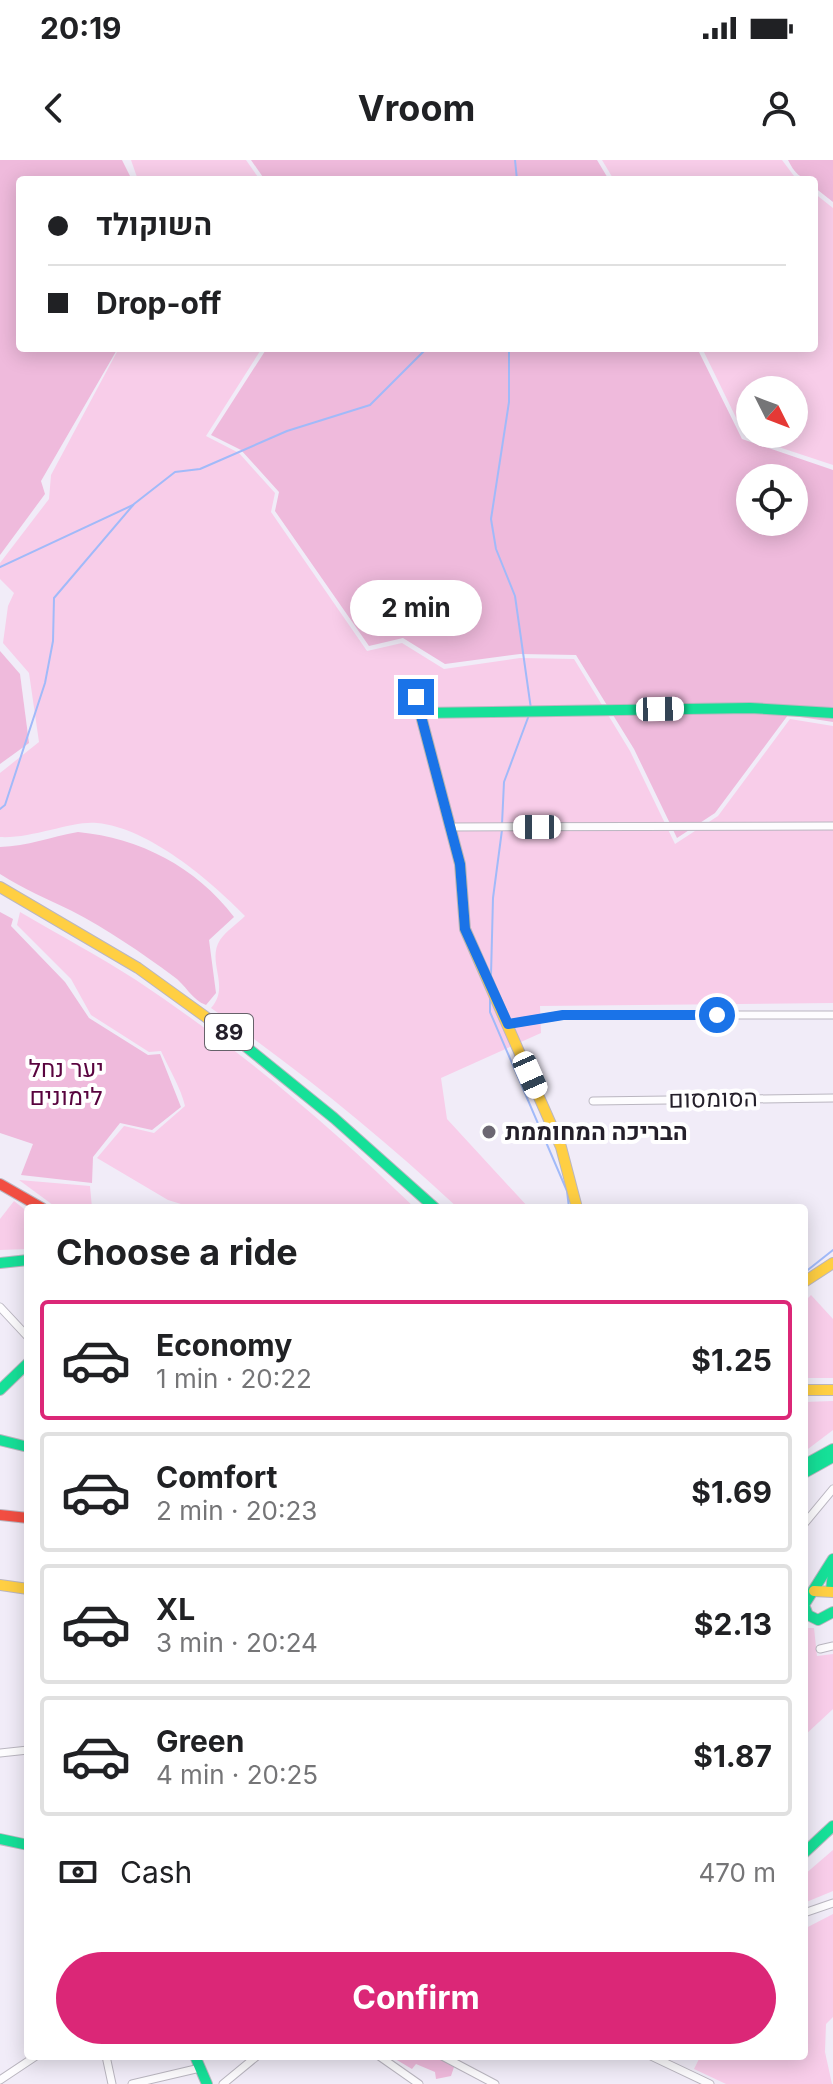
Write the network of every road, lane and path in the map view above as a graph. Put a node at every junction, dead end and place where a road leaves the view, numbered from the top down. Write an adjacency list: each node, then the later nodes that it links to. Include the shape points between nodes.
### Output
1 (416, 697): 2 (main road)
2 (420, 713): 3 (main road, via 750,708); 5 (main road)
3 (833, 713)
4 (833, 826): 5 (street)
5 (449, 827): 8 (main road, via 460,864 465,929)
6 (0, 887): 13 (main road, 89, via 156,980 236,1038)
7 (833, 1015): 8 (street, via 563,1015)
8 (508, 1024): 14 (main road, via 564,1153)
9 (833, 1098): 10 (street, הסומסום)
10 (593, 1101)
11 (0, 1184): 12 (main road)
12 (35, 1204)
13 (431, 1204)
14 (576, 1204)
15 (24, 1262): 16 (main road)
16 (3, 1263)
17 (833, 1263): 18 (main road)
18 (808, 1280)
19 (0, 1307): 20 (street)
20 (24, 1333)
21 (24, 1367): 22 (main road)
22 (0, 1390)
23 (808, 1390): 24 (main road)
24 (833, 1390)
25 (0, 1440): 26 (main road)
26 (24, 1446)
27 (833, 1449): 29 (main road)
28 (833, 1457): 30 (main road)
29 (808, 1463)
30 (808, 1471)
31 (833, 1489): 34 (street)
32 (0, 1515): 33 (main road)
33 (24, 1518)
34 (808, 1519)
35 (833, 1559): 39 (main road)
36 (833, 1573): 40 (main road)
37 (0, 1585): 38 (main road)
38 (24, 1588)
39 (814, 1591): 40 (main road); 41 (main road)
40 (832, 1591)
41 (808, 1597)
42 (833, 1612): 43 (main road, via 826,1619)
43 (808, 1617)
44 (833, 1646): 45 (street)
45 (820, 1649)
46 (24, 1750): 47 (street)
47 (0, 1753)
48 (833, 1826): 51 (main road)
49 (0, 1839): 50 (main road)
50 (24, 1844)
51 (808, 1849)
52 (833, 1903): 53 (street)
53 (808, 1912)
54 (30, 2060): 62 (street)
55 (107, 2060): 64 (street)
56 (197, 2060): 61 (main road)
57 (252, 2060): 66 (street)
58 (385, 2060): 67 (street)
59 (450, 2060): 68 (street)
60 (659, 2060): 69 (street)
61 (200, 2068): 63 (main road); 65 (street)
62 (0, 2080)
63 (207, 2083)
64 (112, 2084)
65 (132, 2084)
66 (223, 2084)
67 (419, 2084)
68 (495, 2084)
69 (710, 2084)

